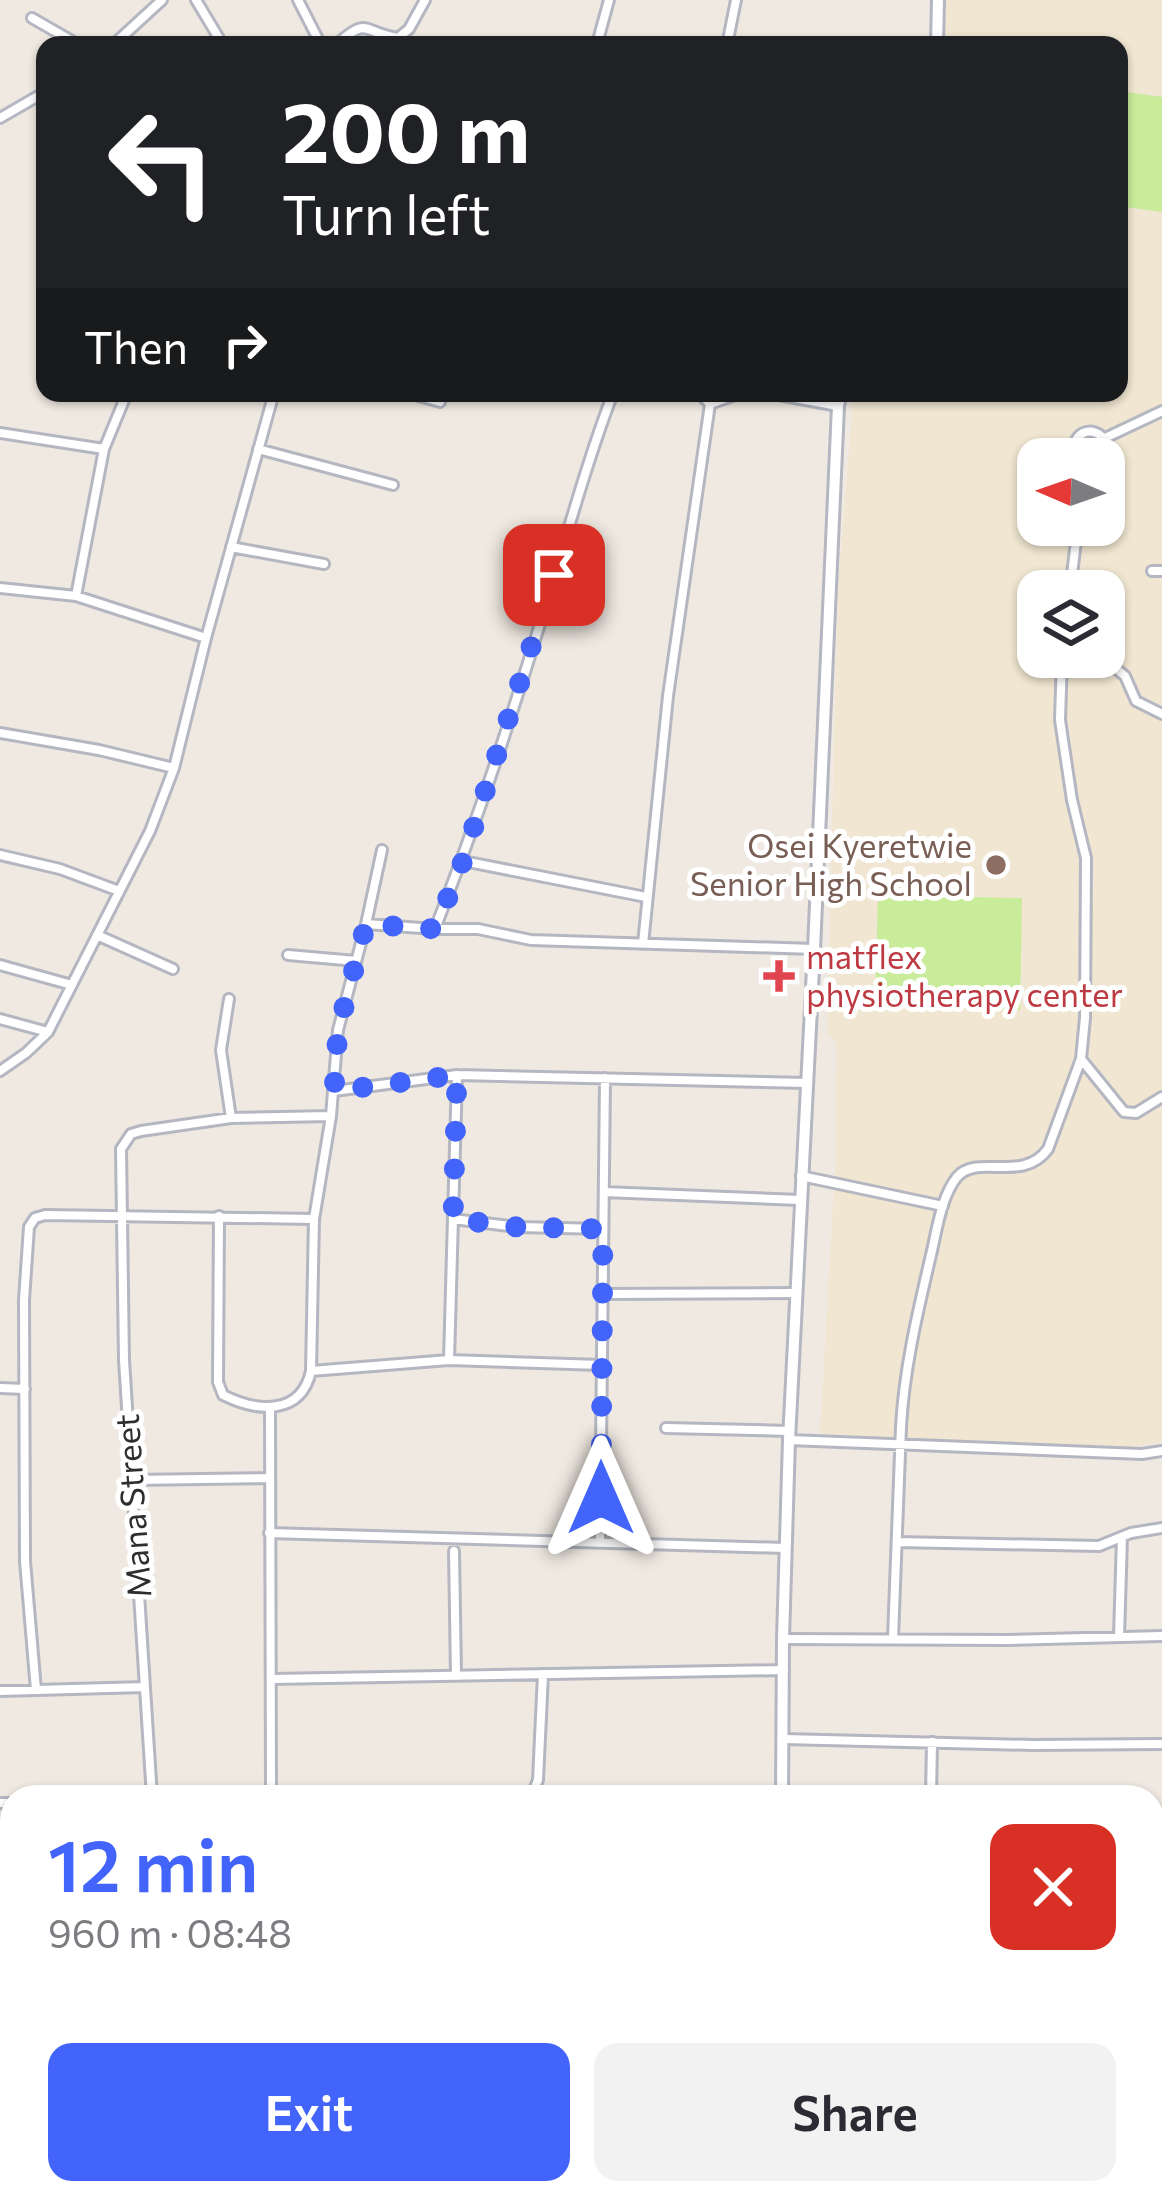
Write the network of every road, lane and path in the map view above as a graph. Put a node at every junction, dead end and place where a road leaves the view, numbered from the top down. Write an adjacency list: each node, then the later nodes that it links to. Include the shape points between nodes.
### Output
1 (162, 0): 10 (street)
2 (196, 0): 11 (street)
3 (298, 0): 12 (street)
4 (425, 0): 15 (street)
5 (609, 0): 16 (street)
6 (736, 0): 17 (street)
7 (938, 0): 18 (street)
8 (32, 18): 9 (street)
9 (63, 36)
10 (122, 36)
11 (218, 36)
12 (316, 36)
13 (346, 36): 14 (street, via 364,26)
14 (385, 36)
15 (400, 36)
16 (601, 36)
17 (729, 36)
18 (937, 36)
19 (36, 97): 20 (street)
20 (0, 118)
21 (123, 402): 31 (street)
22 (271, 402): 32 (street)
23 (610, 402): 46 (street)
24 (716, 402): 26 (street)
25 (839, 402): 53 (street)
26 (710, 404): 48 (street)
27 (1162, 410): 30 (street)
28 (0, 434): 31 (street)
29 (1077, 438): 30 (street, via 1092,430)
30 (1105, 438)
31 (104, 449): 37 (street)
32 (258, 449): 33 (street); 34 (street)
33 (393, 485)
34 (231, 547): 35 (street); 38 (street)
35 (324, 564)
36 (0, 588): 37 (street)
37 (76, 596): 38 (street)
38 (206, 638): 43 (street)
39 (1125, 676): 41 (street, via 1136,701)
40 (1061, 678): 62 (street, via 1060,720 1086,858)
41 (1162, 714)
42 (0, 734): 43 (street)
43 (174, 768): 47 (street)
44 (382, 850): 49 (street)
45 (0, 855): 47 (street)
46 (463, 861): 48 (street); 50 (street)
47 (118, 891): 51 (street)
48 (646, 897): 52 (street)
49 (366, 924): 50 (street); 55 (street)
50 (435, 929): 52 (street)
51 (98, 935): 57 (street); 58 (street)
52 (644, 944): 53 (street)
53 (814, 949): 66 (street)
54 (288, 956): 55 (street)
55 (356, 961): 67 (street, via 338,1030)
56 (0, 965): 58 (street)
57 (173, 969)
58 (72, 986): 61 (street)
59 (229, 999): 70 (street, via 221,1050)
60 (0, 1019): 61 (street)
61 (47, 1032): 63 (street)
62 (1081, 1059): 68 (street, via 1124,1112); 74 (street, via 1040,1160 965,1170)
63 (0, 1071)
64 (457, 1075): 65 (street); 67 (street); 78 (street)
65 (605, 1078): 66 (street); 72 (street)
66 (807, 1083): 71 (street)
67 (334, 1091): 69 (street)
68 (1162, 1096)
69 (331, 1116): 70 (street); 77 (street)
70 (231, 1118): 75 (street, Mana Street, via 131,1134 121,1149)
71 (801, 1176): 73 (street); 74 (street)
72 (604, 1192): 73 (street); 79 (street)
73 (800, 1200): 80 (street)
74 (943, 1205): 90 (street, via 915,1327)
75 (120, 1215): 76 (street); 86 (street, via 45,1215 29,1226); 93 (street, Mana Street)
76 (219, 1216): 77 (street); 87 (street, via 218,1382 239,1403)
77 (314, 1219): 84 (street)
78 (453, 1219): 79 (street); 82 (street)
79 (603, 1229): 81 (street)
80 (796, 1293): 81 (street); 89 (street)
81 (603, 1294): 83 (street)
82 (449, 1360): 83 (street); 84 (street)
83 (601, 1365): 98 (street)
84 (310, 1371): 87 (street, via 294,1402)
85 (0, 1388): 86 (street)
86 (26, 1388): 111 (street, via 25,1561)
87 (271, 1407): 92 (street)
88 (666, 1428): 89 (street)
89 (790, 1436): 90 (street); 99 (street)
90 (902, 1446): 91 (street); 97 (street)
91 (1162, 1451)
92 (270, 1478): 93 (street); 95 (street)
93 (131, 1480): 109 (street, Mana Street)
94 (1162, 1528): 96 (street)
95 (269, 1533): 98 (street); 108 (street)
96 (1122, 1538): 97 (street, via 1099,1546); 101 (street)
97 (897, 1542): 103 (street)
98 (600, 1543): 99 (street)
99 (787, 1548): 104 (street)
100 (454, 1550): 107 (street)
101 (1119, 1636): 102 (street); 103 (street)
102 (1162, 1636)
103 (893, 1638): 104 (street)
104 (783, 1639): 105 (street)
105 (784, 1670): 106 (street); 112 (street)
106 (543, 1674): 107 (street); 117 (street)
107 (456, 1676): 108 (street)
108 (272, 1679): 116 (street)
109 (145, 1687): 111 (street); 115 (street, Mana Street)
110 (0, 1690): 111 (street)
111 (37, 1690)
112 (783, 1739): 113 (street); 118 (street)
113 (932, 1742): 114 (street); 119 (street)
114 (1162, 1744)
115 (151, 1785)
116 (267, 1785)
117 (536, 1785)
118 (782, 1785)
119 (931, 1785)

